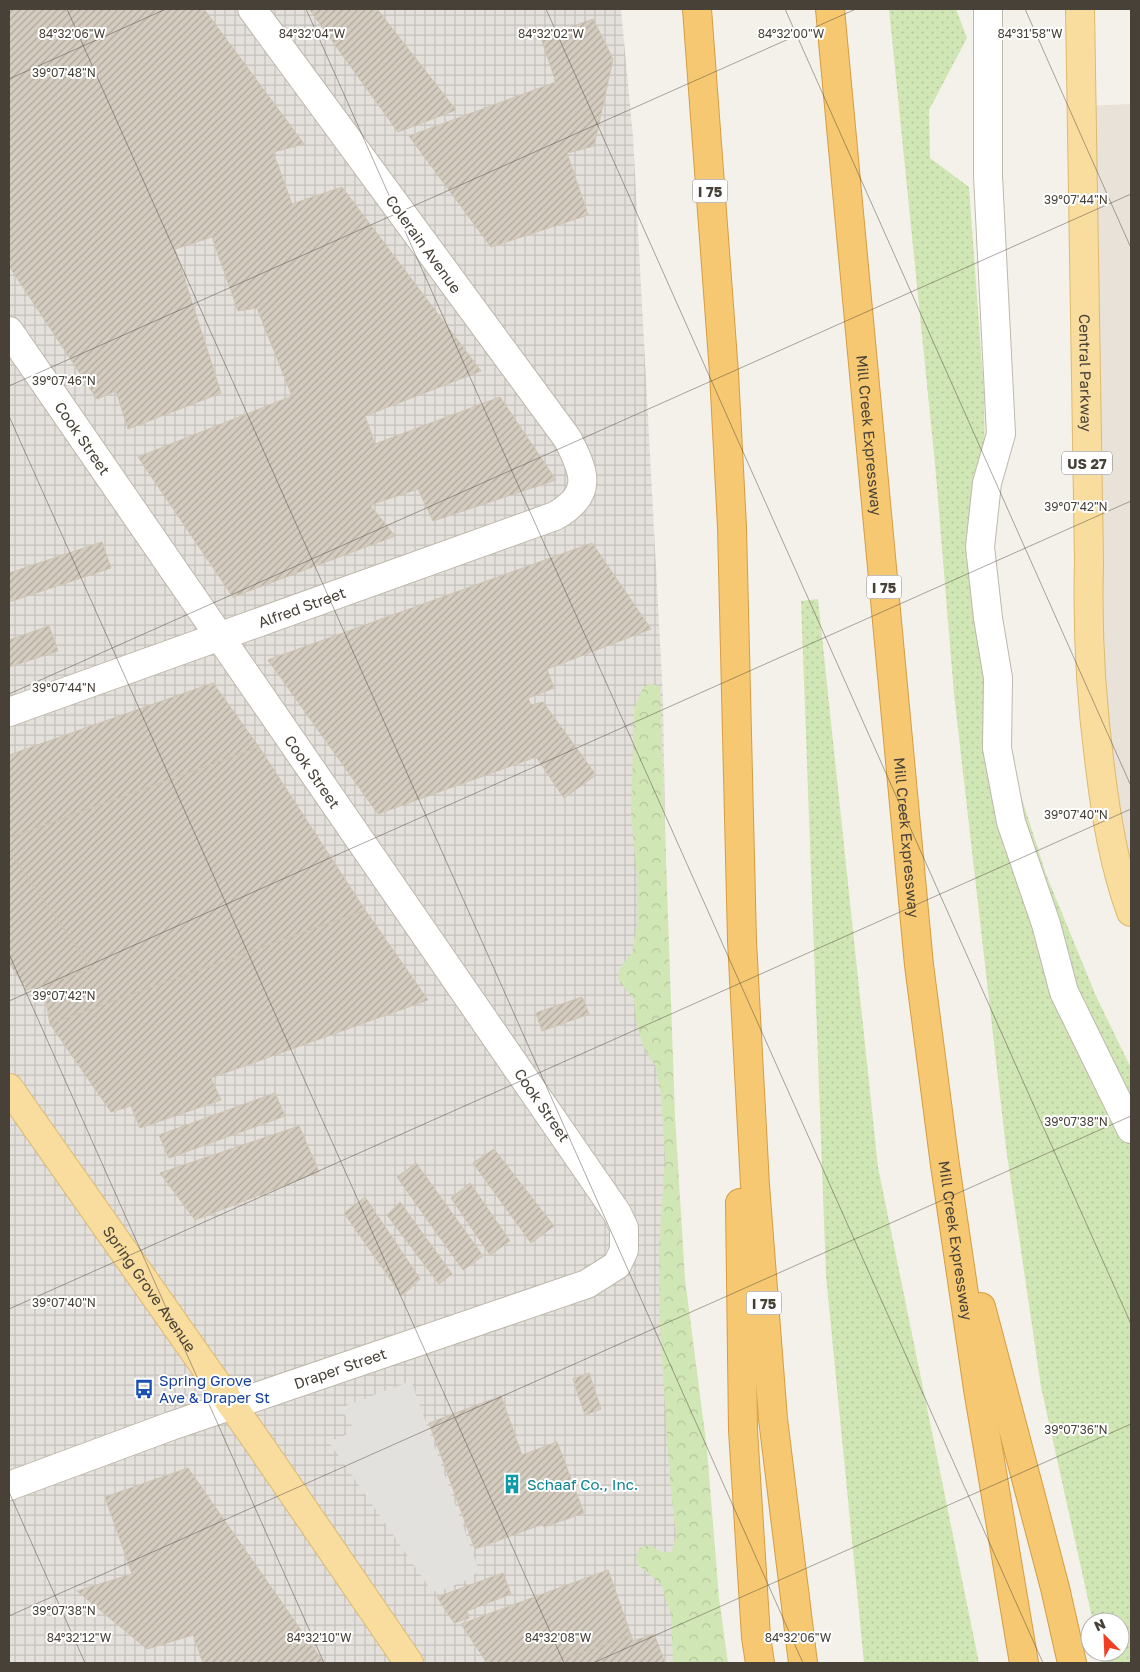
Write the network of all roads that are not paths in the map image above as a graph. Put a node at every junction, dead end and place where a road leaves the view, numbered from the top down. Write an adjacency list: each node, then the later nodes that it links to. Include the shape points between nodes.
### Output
1 (252, 9): 7 (street, Colerain Avenue, via 567,438 582,471)
2 (697, 9): 11 (highway, I 75, via 724,373 737,684)
3 (830, 9): 14 (highway, Mill Creek Expressway / I 75, via 919,965)
4 (988, 9): 13 (street, via 988,176 1001,434 987,483 980,547 998,678 998,748 1011,822 1046,924 1064,992)
5 (1080, 9): 10 (main road, Central Parkway / US 27, via 1092,705 1104,804 1122,887)
6 (9, 332): 8 (street, Cook Street)
7 (582, 485): 8 (street, Alfred Street, via 578,498 555,516)
8 (218, 636): 9 (street, Alfred Street); 15 (street, Cook Street)
9 (9, 712)
10 (1131, 912)
11 (742, 941): 19 (highway, via 739,1180 743,1421); 20 (highway, I 75, via 755,1185 773,1419)
12 (9, 1088): 16 (main road, Spring Grove Avenue)
13 (1131, 1129)
14 (945, 1165): 21 (highway, Mill Creek Expressway / I 75, via 978,1389); 22 (highway)
15 (617, 1212): 16 (street, Draper Street, via 624,1228 624,1250 617,1266 587,1284)
16 (231, 1405): 17 (street, Draper Street); 18 (main road, Spring Grove Avenue)
17 (9, 1486)
18 (409, 1663)
19 (760, 1663)
20 (804, 1663)
21 (1024, 1663)
22 (1072, 1663)

